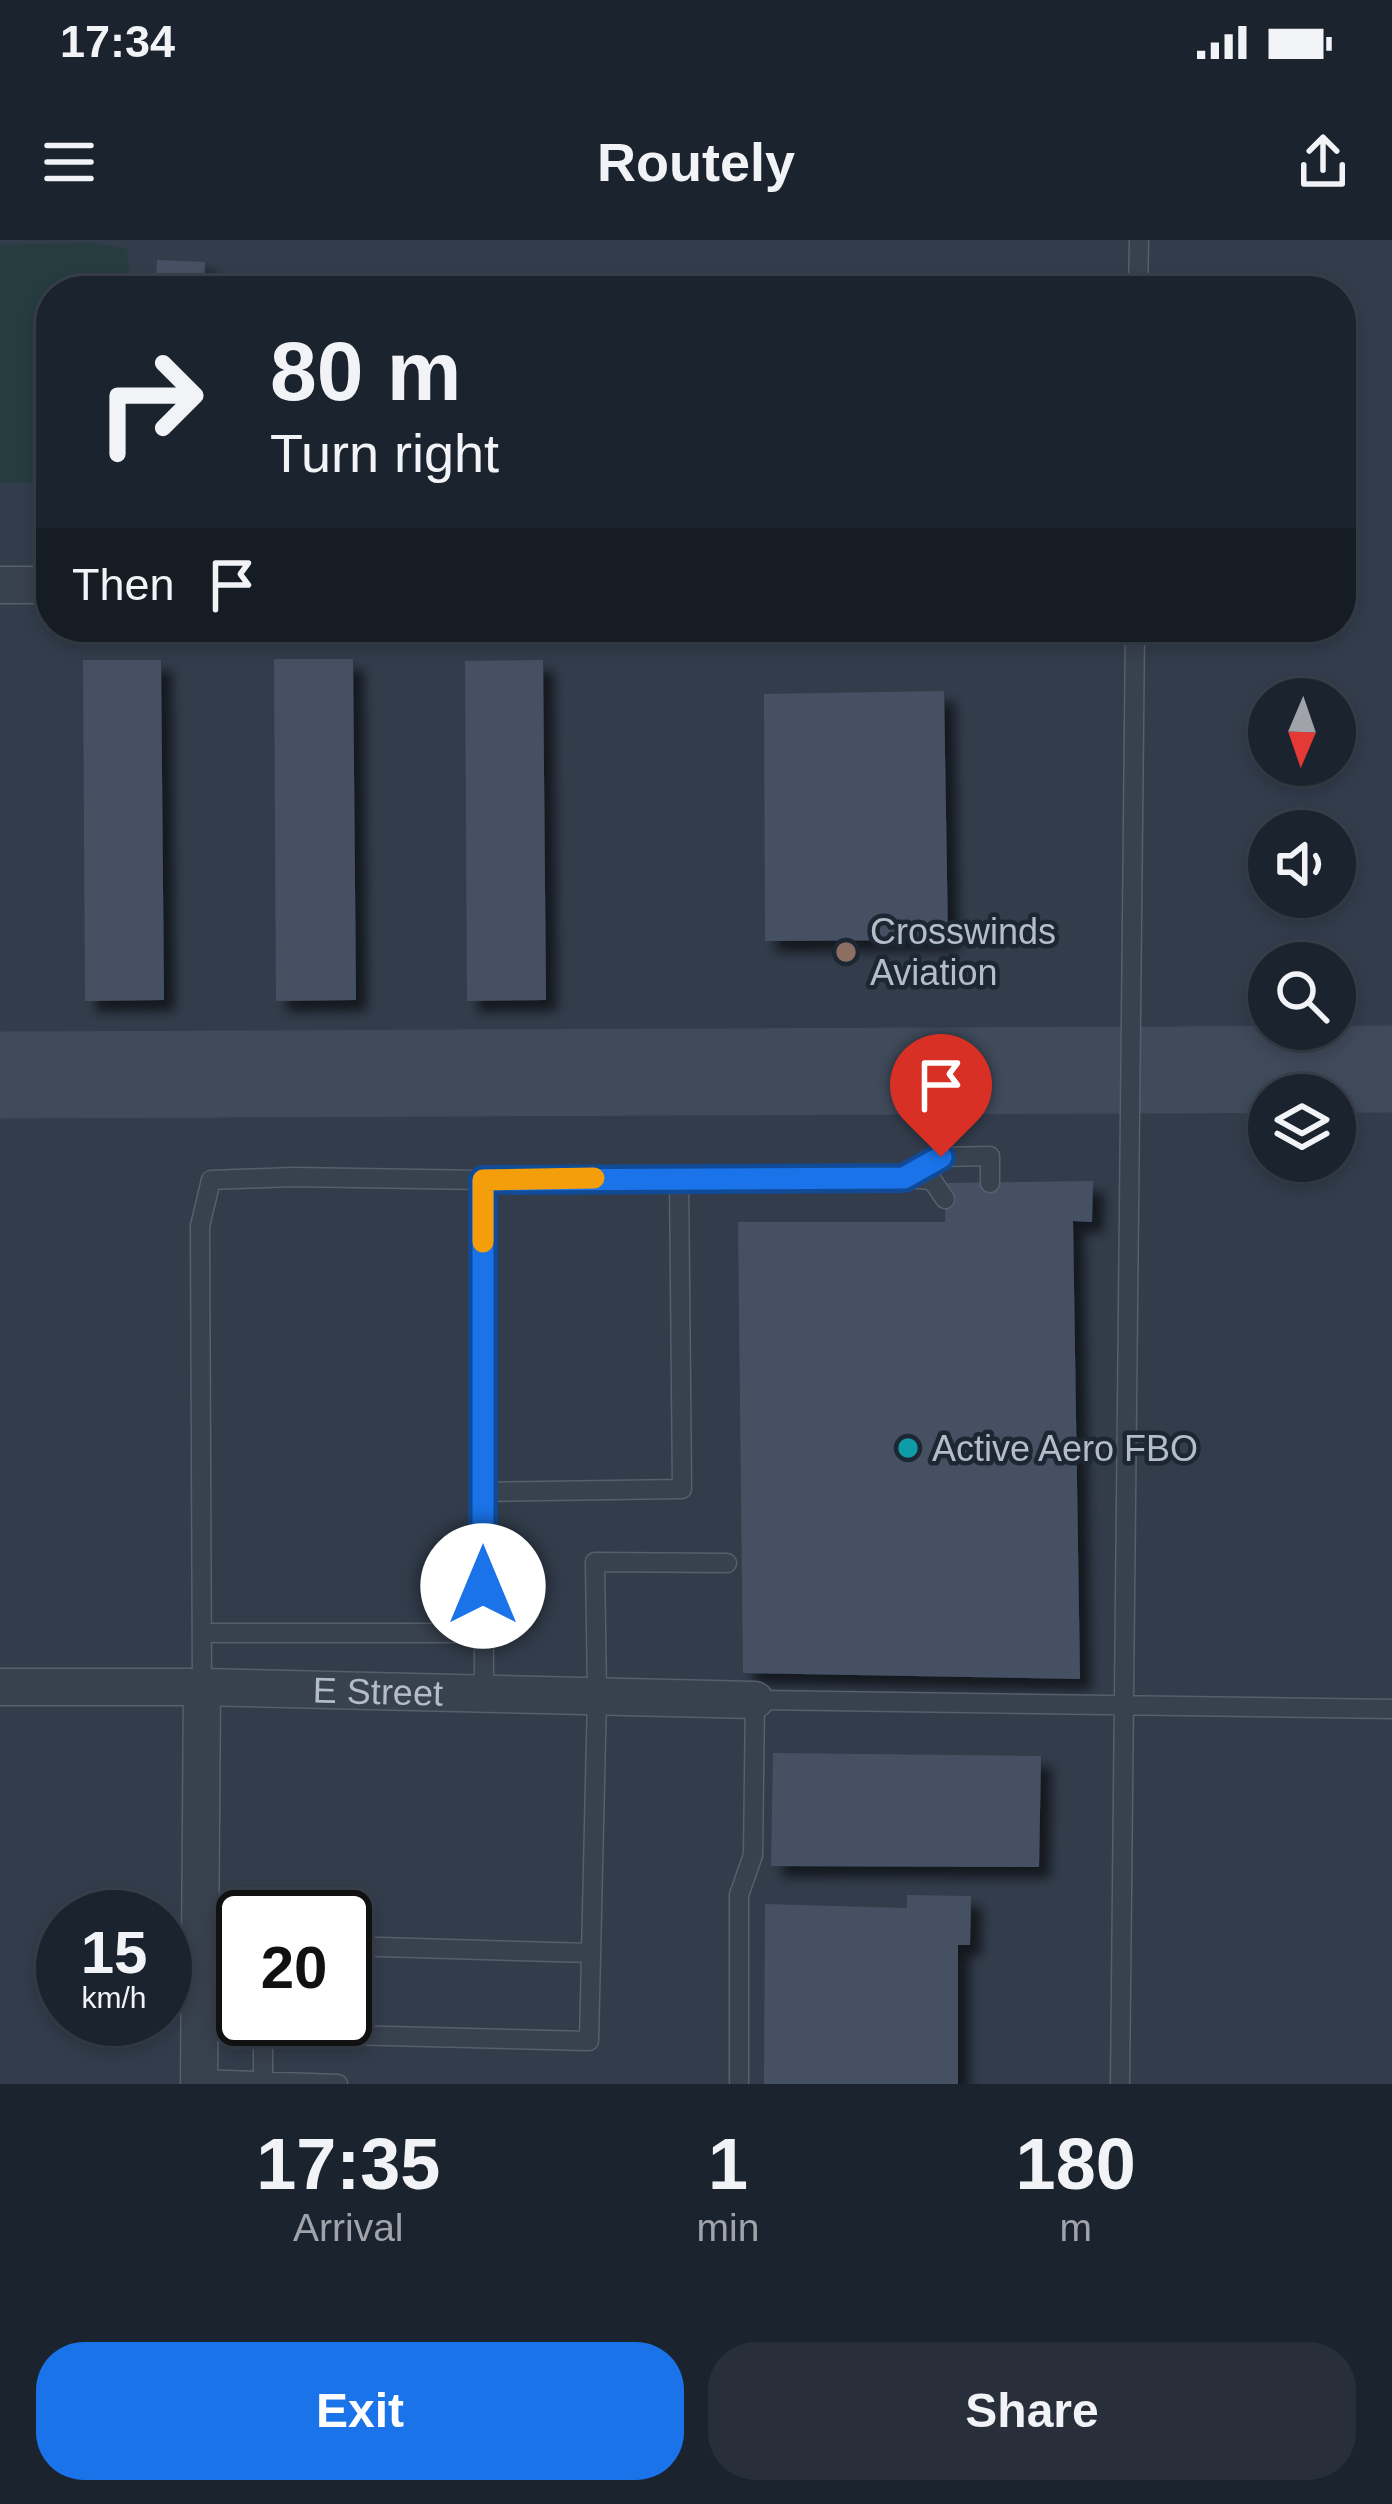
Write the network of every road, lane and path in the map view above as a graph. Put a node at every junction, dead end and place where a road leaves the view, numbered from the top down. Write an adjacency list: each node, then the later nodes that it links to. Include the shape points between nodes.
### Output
1 (1139, 240): 2 (lane)
2 (1138, 276)
3 (0, 585): 4 (street)
4 (36, 585)
5 (1135, 642): 20 (lane)
6 (679, 1178): 7 (lane); 8 (lane); 11 (lane, via 682,1490)
7 (904, 1178): 9 (lane, via 941,1157 990,1156); 10 (lane, via 932,1180)
8 (483, 1180): 11 (lane); 13 (lane, via 211,1180 200,1226)
9 (990, 1183)
10 (945, 1199)
11 (483, 1492): 14 (lane)
12 (727, 1563): 18 (lane, via 595,1562)
13 (202, 1633): 14 (lane); 16 (lane)
14 (483, 1633): 17 (lane)
15 (0, 1687): 16 (street, E Street)
16 (202, 1687): 17 (street, E Street); 26 (street)
17 (484, 1693): 18 (street, E Street)
18 (597, 1696): 19 (street, E Street); 23 (lane)
19 (755, 1700): 20 (lane); 29 (lane, via 753,1855 739,1895)
20 (1124, 1705): 21 (lane); 30 (lane)
21 (1392, 1709)
22 (372, 1947): 23 (lane)
23 (591, 1953): 24 (lane, via 589,2042)
24 (372, 2031)
25 (263, 2046): 27 (lane)
26 (199, 2081): 27 (lane)
27 (263, 2081): 28 (lane)
28 (338, 2084)
29 (739, 2084)
30 (1120, 2084)

